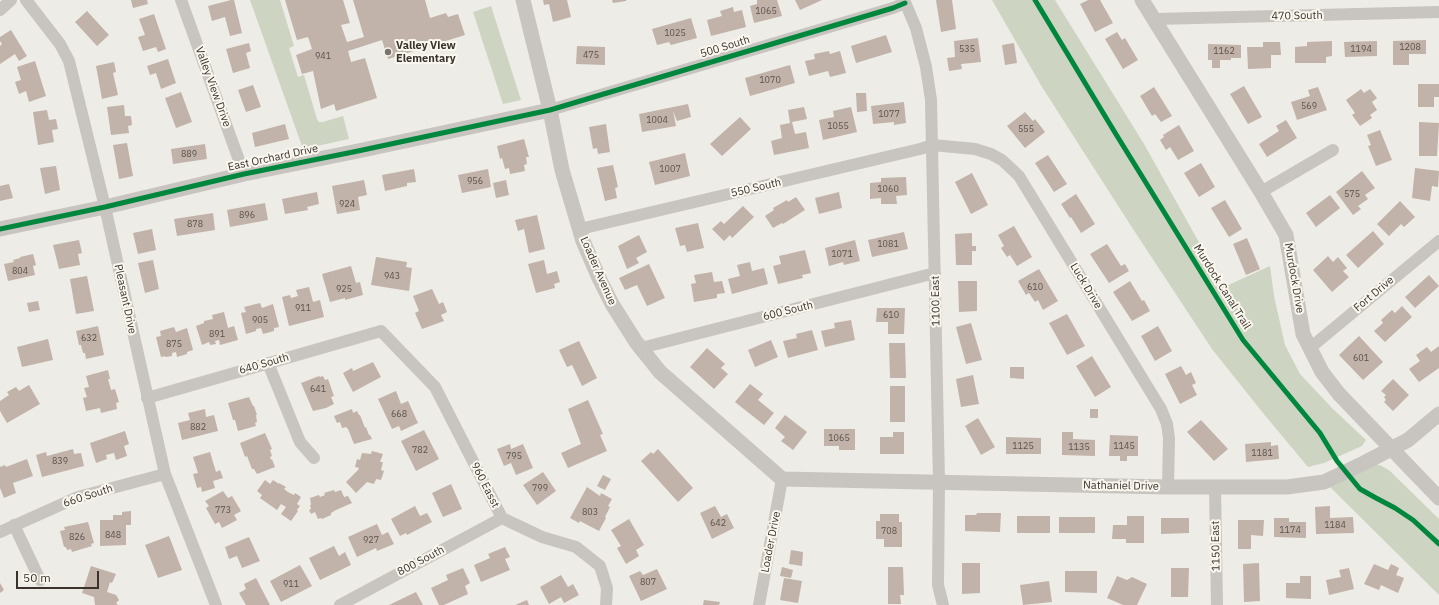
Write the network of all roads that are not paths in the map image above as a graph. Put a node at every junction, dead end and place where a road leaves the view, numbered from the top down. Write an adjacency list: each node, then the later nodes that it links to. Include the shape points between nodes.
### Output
1 (11, 0): 7 (street)
2 (26, 0): 15 (street, Pleasant Drive, via 60,44 68,61)
3 (181, 0): 13 (street, Valley View Drive)
4 (523, 0): 10 (street, Loader Avenue)
5 (1142, 0): 9 (street, Murdock Drive)
6 (904, 1): 10 (street, 500 South, via 893,8); 11 (street, 1100 East, via 916,28 926,67 931,100)
7 (0, 10)
8 (1439, 12): 9 (street, 470 South)
9 (1155, 19): 14 (street, Murdock Drive)
10 (550, 110): 13 (street, East Orchard Drive); 17 (street, Loader Avenue, via 562,170)
11 (933, 145): 17 (street, 550 South); 19 (street, 1100 East); 31 (street, Luck Drive, via 975,149 991,154 1002,160 1019,176 1161,409 1170,438)
12 (1333, 150): 14 (street)
13 (244, 174): 15 (street, East Orchard Drive)
14 (1261, 192): 22 (street, Murdock Drive, via 1286,235 1303,334)
15 (105, 207): 16 (street, East Orchard Drive); 24 (street, Pleasant Drive)
16 (0, 229)
17 (580, 229): 21 (street, Loader Avenue, via 605,291)
18 (1439, 241): 22 (street, Fort Drive)
19 (935, 273): 21 (street, 600 South); 30 (street, 1100 East)
20 (381, 331): 23 (street, 640 South); 34 (street, 960 Easst, via 435,387)
21 (641, 348): 29 (street, Loader Avenue, via 660,372)
22 (1310, 348): 26 (street, Murdock Drive, via 1322,372 1339,394)
23 (268, 363): 24 (street, 640 South); 27 (street, via 300,442)
24 (147, 398): 28 (street, Pleasant Drive)
25 (1439, 414): 26 (street, Nathaniel Drive, via 1408,440)
26 (1391, 449): 32 (street, Nathaniel Drive, via 1324,482 1287,488); 33 (street, Murdock Drive)
27 (314, 458)
28 (165, 474): 35 (street, 660 South, via 78,497); 38 (street, Pleasant Drive)
29 (782, 479): 30 (street, Nathaniel Drive); 41 (street, Loader Drive)
30 (939, 482): 31 (street, Nathaniel Drive); 42 (street, 1100 East, via 938,586)
31 (1168, 487): 32 (street, Nathaniel Drive)
32 (1215, 487): 43 (street, 1150 East)
33 (1439, 498)
34 (502, 518): 39 (street, 800 South); 40 (street, 960 Easst, via 542,537 576,547 600,566 608,588)
35 (14, 526): 36 (street, 660 South); 37 (street)
36 (0, 532)
37 (40, 580)
38 (216, 605)
39 (340, 605)
40 (606, 605)
41 (759, 605)
42 (943, 605)
43 (1217, 605)

